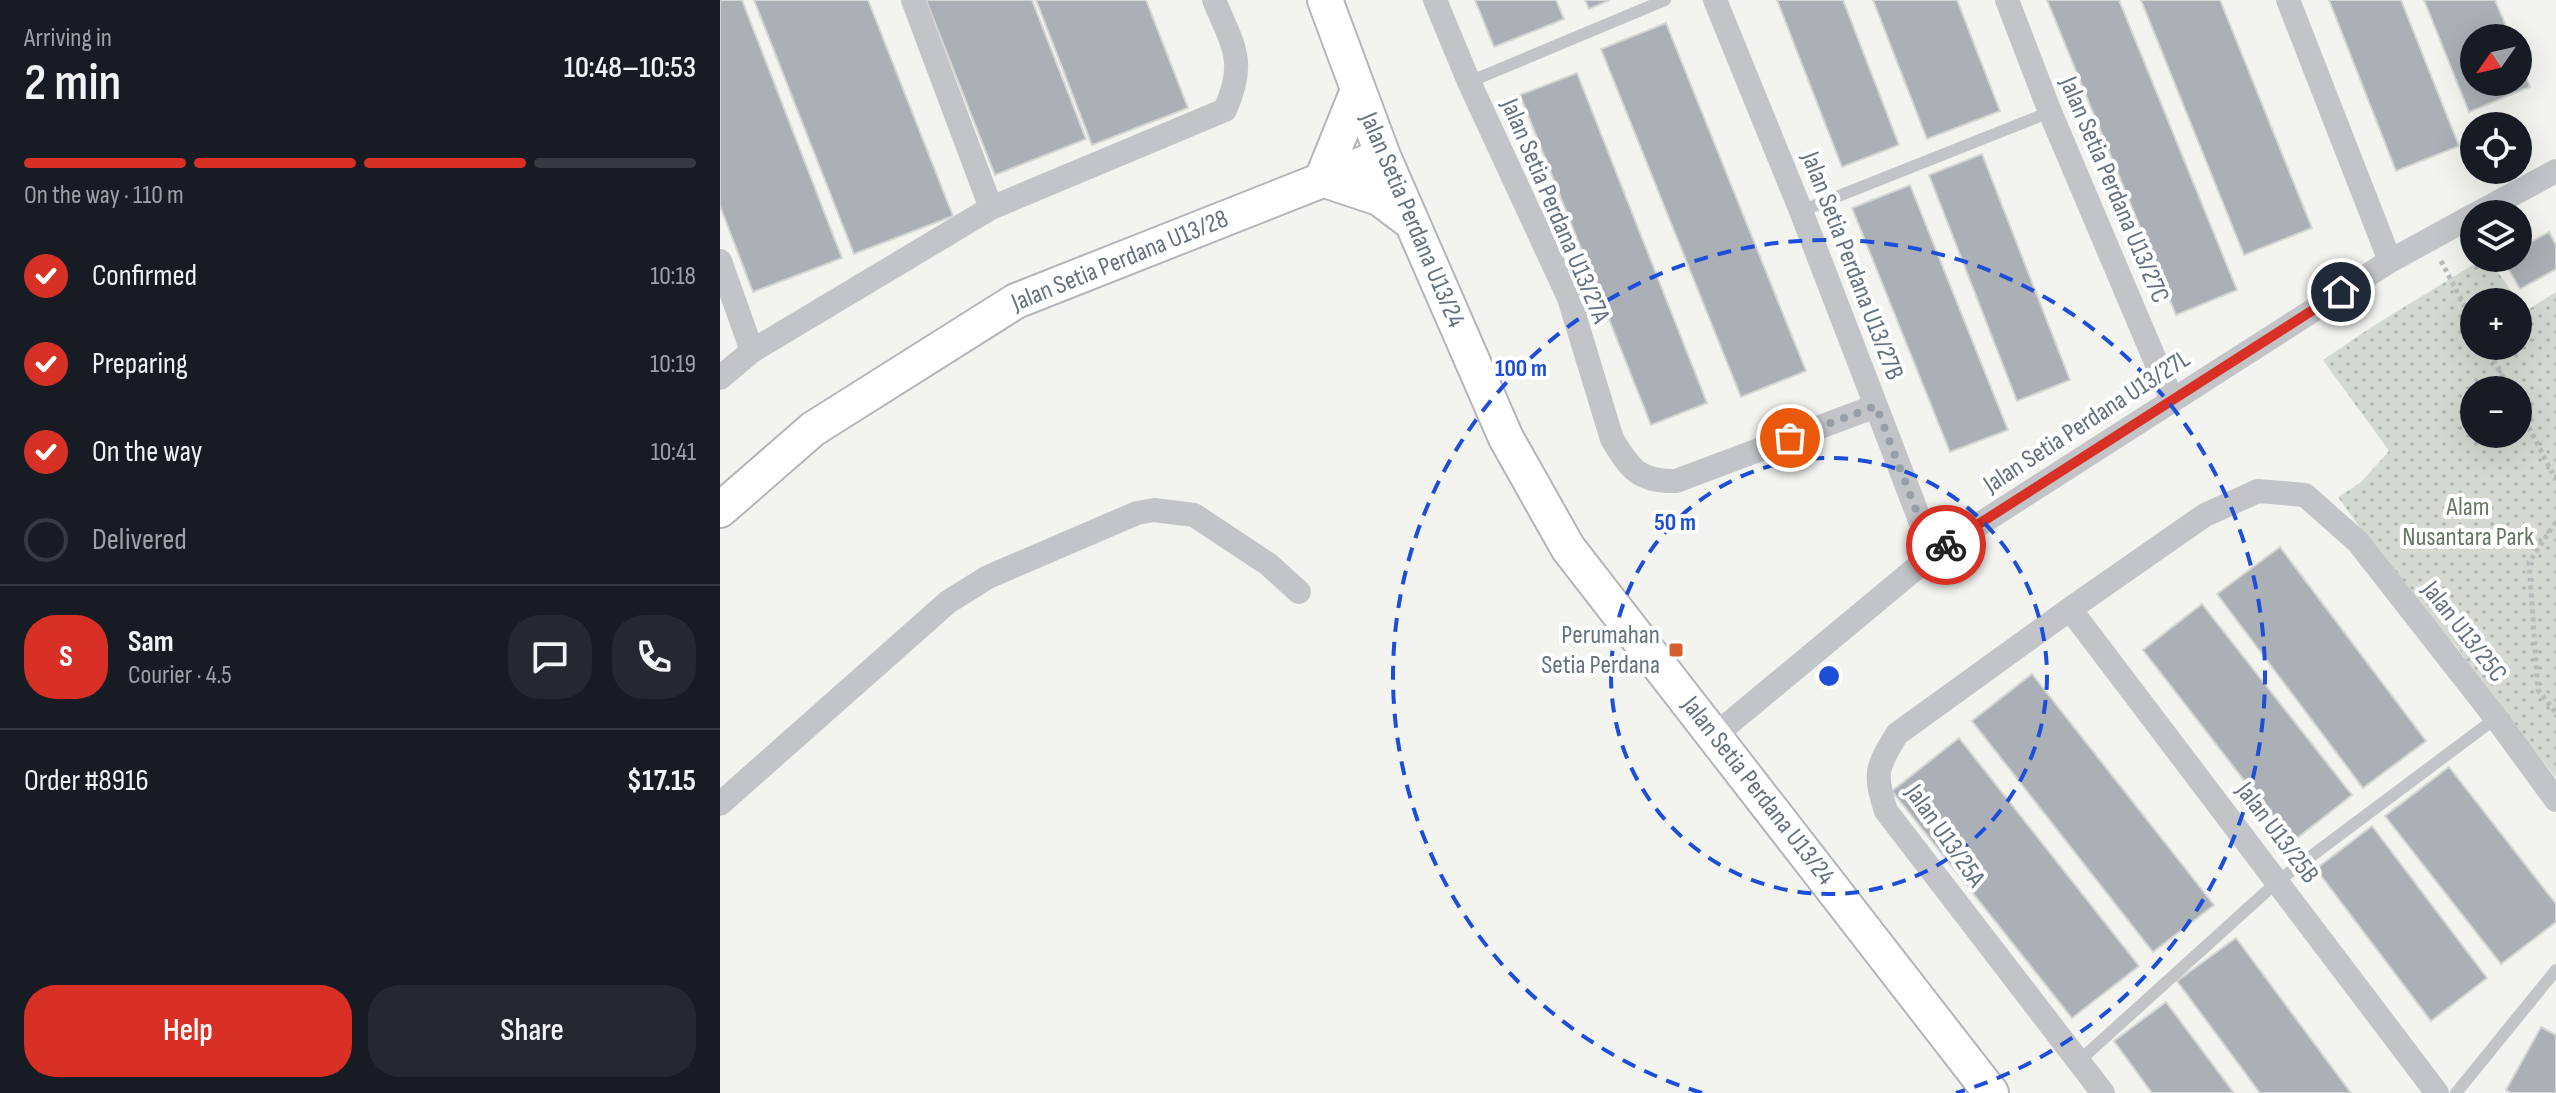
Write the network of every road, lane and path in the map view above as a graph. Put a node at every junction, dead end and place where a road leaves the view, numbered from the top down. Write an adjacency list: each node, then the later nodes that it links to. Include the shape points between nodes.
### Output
1 (913, 0): 16 (street)
2 (1214, 0): 16 (street, via 1237,65 1225,110)
3 (1325, 0): 10 (street, Jalan Setia Perdana U13/24)
4 (1435, 0): 9 (street, Jalan Setia Perdana U13/27A)
5 (1665, 0): 9 (lane)
6 (1715, 0): 17 (street, Jalan Setia Perdana U13/27B)
7 (2007, 0): 11 (street, Jalan Setia Perdana U13/27C)
8 (2288, 0): 22 (street)
9 (1469, 82): 27 (street, Jalan Setia Perdana U13/27A, via 1569,298 1612,439 1637,473 1656,481 1676,481)
10 (1358, 90): 12 (street, Jalan Setia Perdana U13/24); 14 (street)
11 (2050, 112): 17 (lane); 26 (street, Jalan Setia Perdana U13/27C)
12 (1383, 156): 14 (street, Jalan Setia Perdana U13/28); 18 (street, Jalan Setia Perdana U13/24)
13 (2556, 171): 15 (street, Jalan Setia Perdana U13/27L)
14 (1322, 179): 18 (street, via 1379,198); 30 (street, Jalan Setia Perdana U13/28, via 1016,301 813,429)
15 (2501, 200)
16 (991, 208): 24 (street)
17 (1801, 211): 27 (street, Jalan Setia Perdana U13/27B)
18 (1411, 222): 37 (street, Jalan Setia Perdana U13/24, via 1506,438 1568,548)
19 (2460, 222): 20 (street, Jalan Setia Perdana U13/27L)
20 (2429, 239): 22 (street, Jalan Setia Perdana U13/27L); 23 (path)
21 (720, 261): 24 (street)
22 (2390, 261): 26 (street, Jalan Setia Perdana U13/27L)
23 (2460, 298)
24 (752, 351): 25 (street)
25 (720, 378)
26 (2172, 400): 32 (street, Jalan Setia Perdana U13/27L)
27 (1876, 406): 32 (street, Jalan Setia Perdana U13/27B)
28 (2532, 433): 29 (path)
29 (2556, 480)
30 (720, 510)
31 (2556, 522): 35 (path, via 2529,562 2538,690)
32 (1933, 554): 37 (street, Jalan Setia Perdana U13/27L)
33 (1299, 592): 39 (street, via 1268,564 1194,515 1137,513 988,577 948,602)
34 (2070, 609): 36 (street, Jalan U13/25C, via 2205,515 2258,491 2305,495 2358,542); 40 (street, Jalan U13/25B); 42 (street, Jalan U13/25A, via 1897,734 1882,759 1877,782 1886,811)
35 (2556, 713)
36 (2496, 718): 38 (street, Jalan U13/25C); 40 (lane)
37 (1714, 736): 43 (street, Jalan Setia Perdana U13/24)
38 (2556, 800)
39 (720, 804)
40 (2278, 881): 42 (lane); 45 (street, Jalan U13/25B)
41 (2556, 970): 46 (lane)
42 (2079, 1061): 44 (street, Jalan U13/25A)
43 (1991, 1093)
44 (2103, 1093)
45 (2437, 1093)
46 (2456, 1093)

